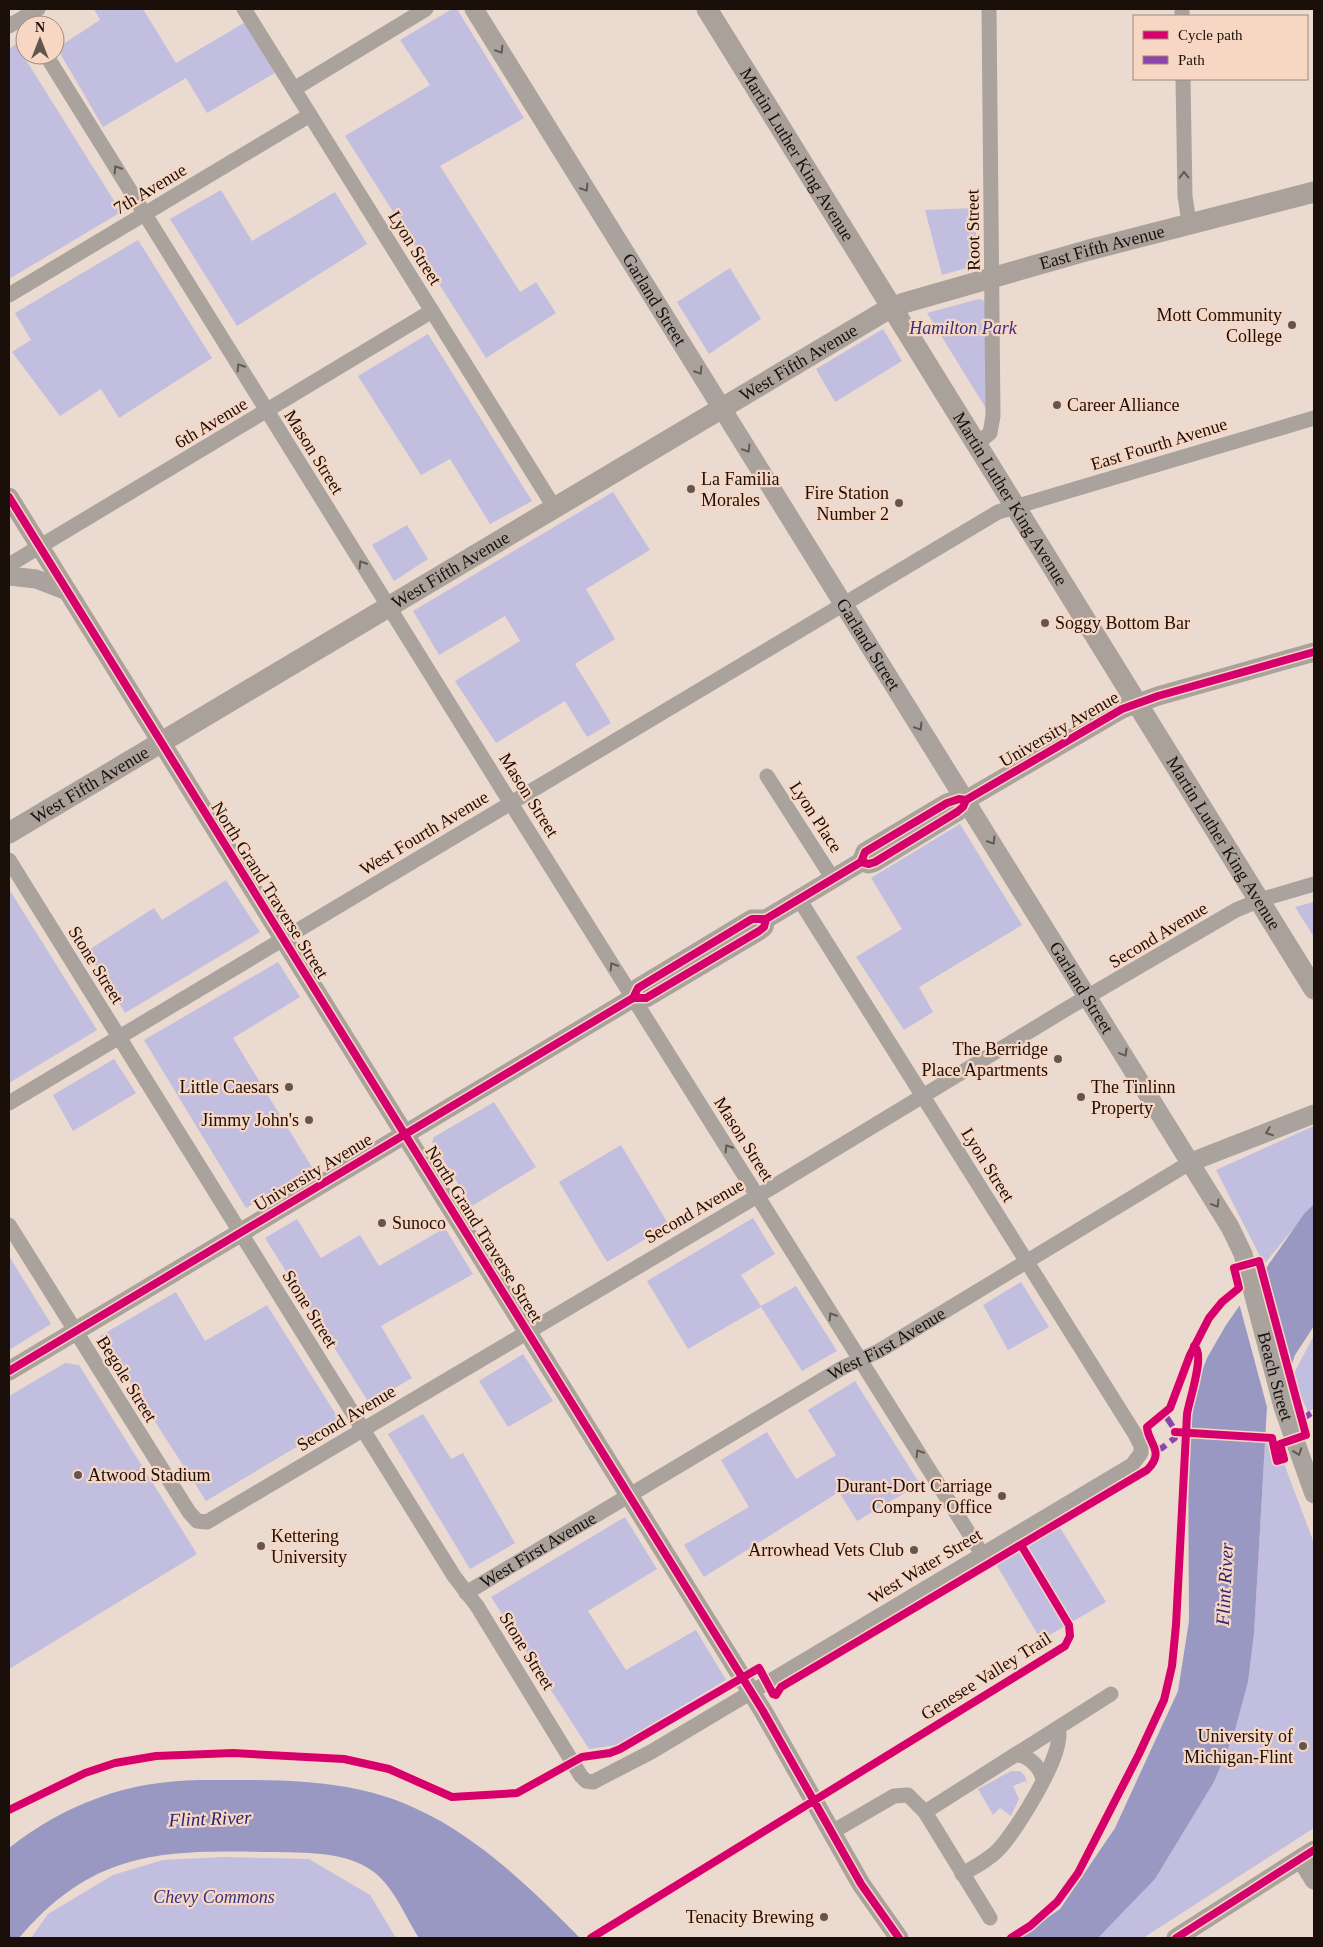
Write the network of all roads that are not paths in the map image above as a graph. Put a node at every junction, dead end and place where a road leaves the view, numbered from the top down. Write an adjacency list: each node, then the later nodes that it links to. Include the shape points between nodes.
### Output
1 (38, 9): 7 (street)
2 (244, 9): 10 (street, Lyon Street)
3 (426, 9): 10 (street)
4 (474, 9): 19 (street, Garland Street, one-way to 19)
5 (707, 9): 17 (main road, Martin Luther King Avenue)
6 (988, 9): 15 (street, Root Street)
7 (26, 15)
8 (52, 65): 13 (street, Mason Street, one-way to 8)
9 (1183, 80): 14 (street, one-way to 9, via 1184,196)
10 (294, 89): 11 (street, Lyon Street)
11 (310, 115): 13 (street, 7th Avenue); 18 (street, Lyon Street)
12 (1314, 192): 14 (main road, East Fifth Avenue)
13 (145, 214): 16 (street, 7th Avenue); 20 (street, Mason Street, one-way to 13)
14 (1189, 223): 15 (main road, East Fifth Avenue)
15 (992, 278): 17 (main road, East Fifth Avenue); 22 (street, Root Street, via 993,421 990,433)
16 (9, 295)
17 (892, 308): 19 (main road, West Fifth Avenue); 22 (main road, Martin Luther King Avenue)
18 (432, 311): 20 (street, 6th Avenue); 25 (street, Lyon Street)
19 (721, 407): 25 (main road, West Fifth Avenue); 30 (street, Garland Street, one-way to 30)
20 (267, 411): 26 (street, 6th Avenue); 31 (street, Mason Street, one-way to 20)
21 (1314, 418): 24 (street, East Fourth Avenue)
22 (977, 444): 24 (main road, Martin Luther King Avenue)
23 (9, 497): 26 (street, North Grand Traverse Street)
24 (1015, 506): 30 (street, West Fourth Avenue, via 991,516); 33 (main road, Martin Luther King Avenue)
25 (554, 507): 31 (main road, West Fifth Avenue)
26 (40, 547): 27 (street, 6th Avenue); 29 (street, North Grand Traverse Street)
27 (9, 566)
28 (9, 576): 29 (street, via 36,579)
29 (67, 590): 34 (street, North Grand Traverse Street)
30 (843, 604): 36 (street, Garland Street, one-way to 36); 37 (street, West Fourth Avenue)
31 (388, 606): 34 (main road, West Fifth Avenue); 37 (street, Mason Street)
32 (1314, 652): 33 (street, University Avenue)
33 (1137, 702): 36 (street, University Avenue); 43 (main road, Martin Luther King Avenue)
34 (161, 742): 38 (main road, West Fifth Avenue); 44 (street, North Grand Traverse Street)
35 (767, 776): 40 (street, Lyon Place)
36 (966, 800): 40 (street, University Avenue, via 960,811 875,862 861,862); 46 (street, Garland Street, one-way to 46)
37 (511, 803): 44 (street, West Fourth Avenue); 47 (street, Mason Street, one-way to 37)
38 (9, 833)
39 (9, 860): 48 (street, Stone Street)
40 (833, 879): 42 (street, University Avenue)
41 (1314, 884): 43 (street, Second Avenue)
42 (799, 899): 47 (street, University Avenue, via 766,919 759,931 646,998); 49 (street, Lyon Street)
43 (1260, 900): 45 (main road, Martin Luther King Avenue); 46 (street, Second Avenue, via 1236,910)
44 (282, 939): 48 (street, West Fourth Avenue); 52 (street, North Grand Traverse Street)
45 (1314, 988)
46 (1089, 996): 49 (street, Second Avenue); 53 (street, Garland Street, one-way to 53)
47 (633, 998): 52 (street, University Avenue); 54 (street, Mason Street, one-way to 47)
48 (119, 1037): 50 (street, West Fourth Avenue); 56 (street, Stone Street)
49 (922, 1095): 54 (street, Second Avenue); 57 (street, Lyon Street)
50 (9, 1103)
51 (1314, 1114): 53 (street, West First Avenue, one-way to 53)
52 (404, 1134): 56 (street, University Avenue); 60 (street, North Grand Traverse Street)
53 (1190, 1162): 57 (street, West First Avenue); 58 (street, Garland Street, one-way to 58, via 1237,1239)
54 (757, 1196): 60 (street, Second Avenue); 61 (street, Mason Street, one-way to 54)
55 (9, 1225): 59 (street, Begole Street)
56 (240, 1233): 59 (street, University Avenue); 63 (street, Stone Street)
57 (1026, 1262): 61 (street, West First Avenue); 64 (street, Lyon Street, via 1135,1434)
58 (1251, 1284): 65 (street, Beach Street, one-way to 65, via 1291,1433)
59 (75, 1331): 62 (street, University Avenue); 67 (street, Begole Street, via 189,1512 195,1520)
60 (527, 1331): 63 (street, Second Avenue); 66 (street, North Grand Traverse Street)
61 (860, 1360): 66 (street, West First Avenue); 68 (street, Mason Street, one-way to 61)
62 (9, 1371)
63 (363, 1430): 67 (street, Second Avenue, via 220,1515); 69 (street, Stone Street)
64 (1141, 1453): 68 (street, West Water Street, via 1133,1464)
65 (1314, 1494)
66 (628, 1495): 69 (street, West First Avenue); 70 (street, North Grand Traverse Street)
67 (202, 1522)
68 (982, 1554): 70 (street, West Water Street)
69 (466, 1593): 74 (street, Stone Street)
70 (751, 1692): 74 (street, West Water Street, via 599,1781 588,1782); 77 (street, North Grand Traverse Street)
71 (1111, 1694): 72 (street)
72 (1058, 1728): 73 (street); 75 (street, via 1058,1743)
73 (1014, 1755): 75 (street, via 1023,1756 1036,1766); 76 (street)
74 (581, 1776)
75 (1043, 1780): 79 (street, via 1024,1816 1004,1844 993,1855)
76 (925, 1812): 77 (street, via 910,1796 898,1795); 79 (street)
77 (832, 1832): 82 (street, North Grand Traverse Street, via 864,1890)
78 (1308, 1854): 80 (street); 83 (street)
79 (962, 1874): 81 (street)
80 (1314, 1880)
81 (990, 1918)
82 (899, 1938)
83 (1176, 1938)

